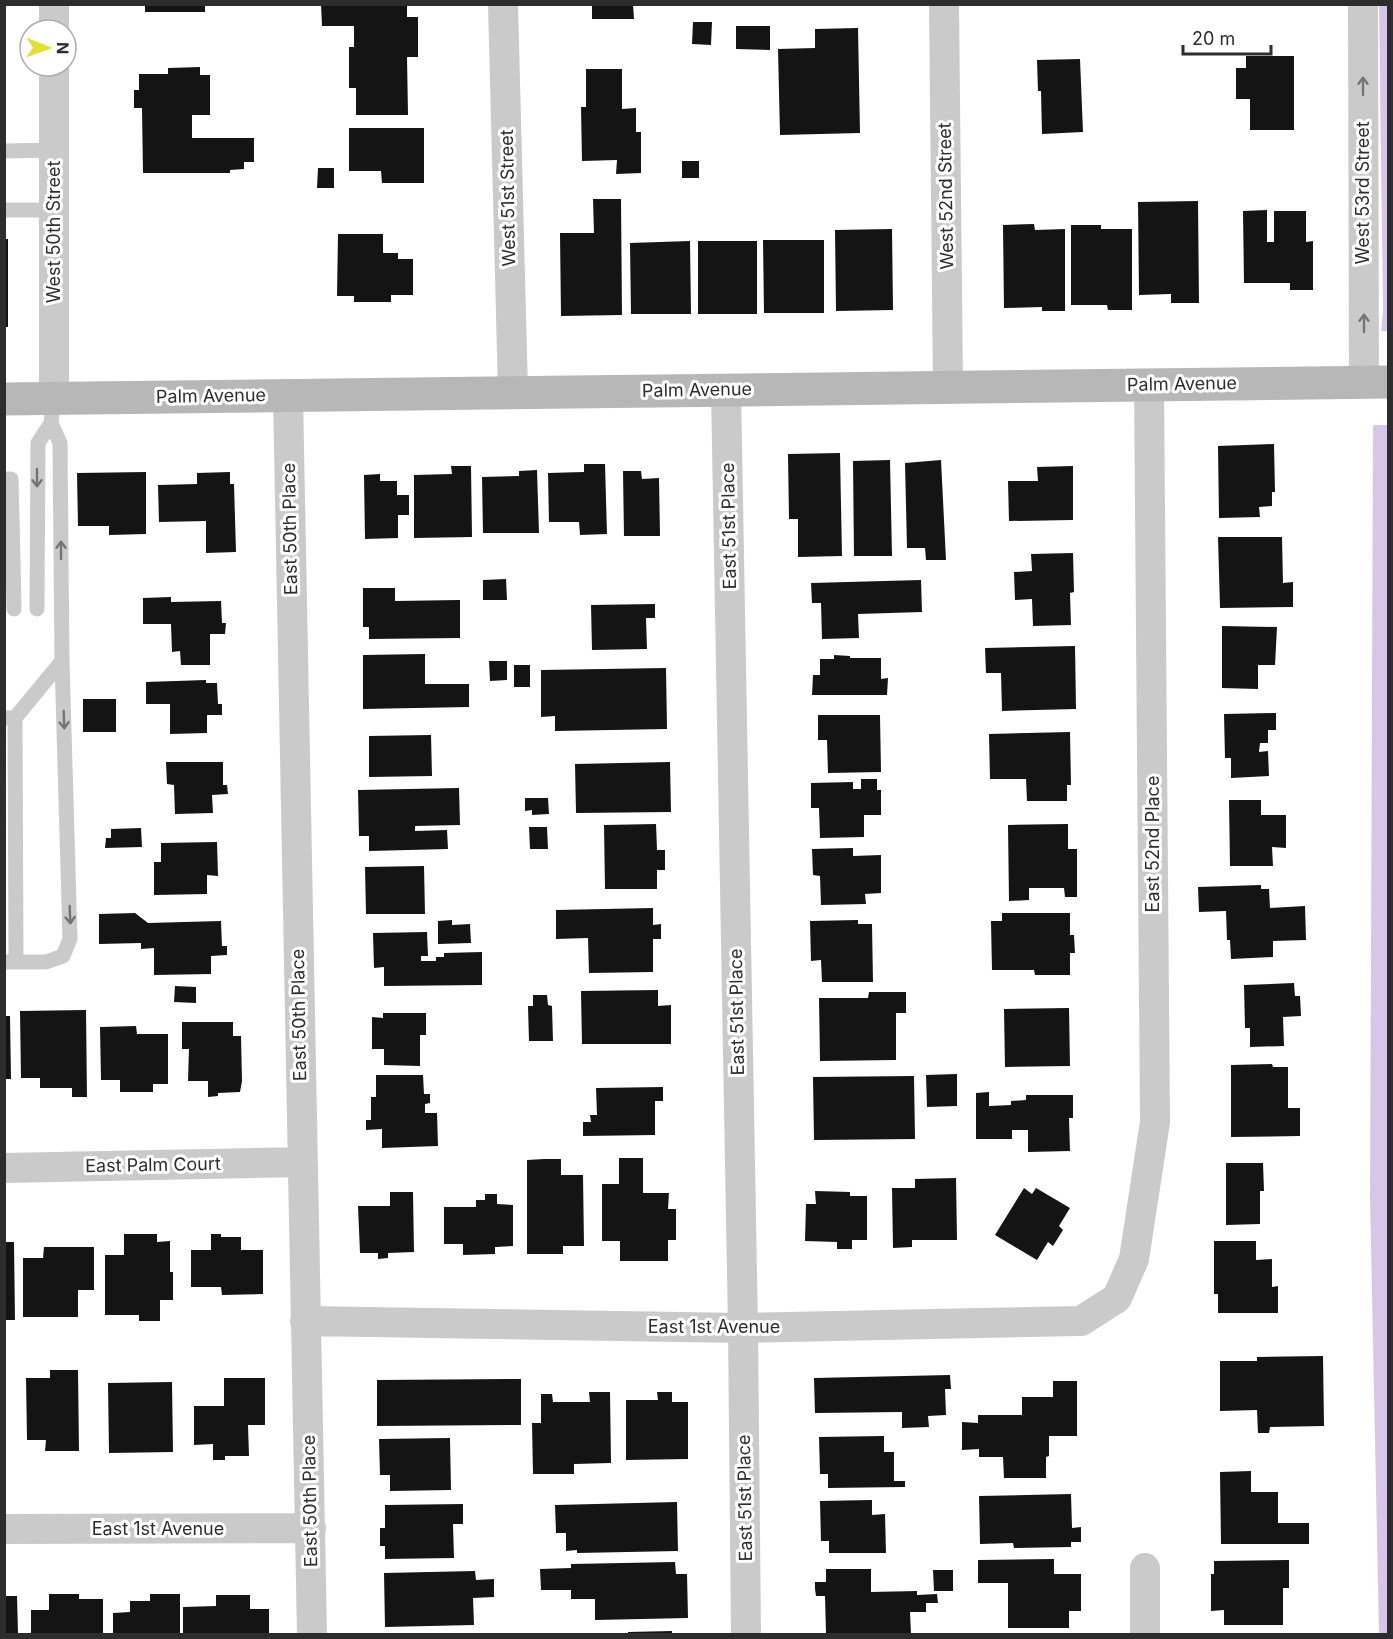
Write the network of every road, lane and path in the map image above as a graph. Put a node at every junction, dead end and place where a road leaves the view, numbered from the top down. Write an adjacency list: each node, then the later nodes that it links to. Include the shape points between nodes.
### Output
1 (503, 4): 13 (street, West 51st Street)
2 (944, 4): 11 (street, West 52nd Street)
3 (1363, 4): 9 (street, West 53rd Street, one-way to 3)
4 (54, 78): 5 (street, West 50th Street)
5 (54, 150): 6 (lane); 8 (street, West 50th Street)
6 (4, 152)
7 (4, 210): 8 (lane)
8 (54, 210): 16 (street, West 50th Street)
9 (1374, 382): 10 (main road, Palm Avenue)
10 (1149, 384): 11 (main road, Palm Avenue); 27 (street, East 52nd Place, via 1155,1122 1134,1259)
11 (948, 387): 12 (main road, Palm Avenue)
12 (726, 390): 13 (main road, Palm Avenue); 29 (street, East 51st Place)
13 (513, 392): 14 (main road, Palm Avenue)
14 (288, 395): 16 (main road, Palm Avenue); 25 (street, East 50th Place)
15 (4, 399): 16 (main road, Palm Avenue)
16 (53, 411): 19 (lane, one-way to 16, via 60,443); 21 (lane, one-way to 21, via 38,442)
17 (4, 479): 18 (lane, via 11,478)
18 (9, 558): 20 (lane)
19 (61, 608): 21 (lane); 22 (lane)
20 (9, 609): 21 (lane)
21 (37, 609)
22 (62, 661): 23 (lane); 24 (lane, one-way to 24, via 70,939 63,957 46,962)
23 (10, 718): 24 (lane)
24 (10, 961)
25 (302, 1162): 26 (street, East Palm Court); 28 (street, East 50th Place)
26 (4, 1168)
27 (1117, 1298): 29 (street, East 1st Avenue, via 1081,1321)
28 (305, 1321): 29 (street, East 1st Avenue); 30 (street, East 50th Place)
29 (743, 1328): 34 (street, East 51st Place)
30 (311, 1528): 31 (street, East 1st Avenue); 33 (street, East 50th Place)
31 (4, 1529)
32 (1145, 1568): 35 (street)
33 (312, 1635)
34 (746, 1635)
35 (1146, 1635)

